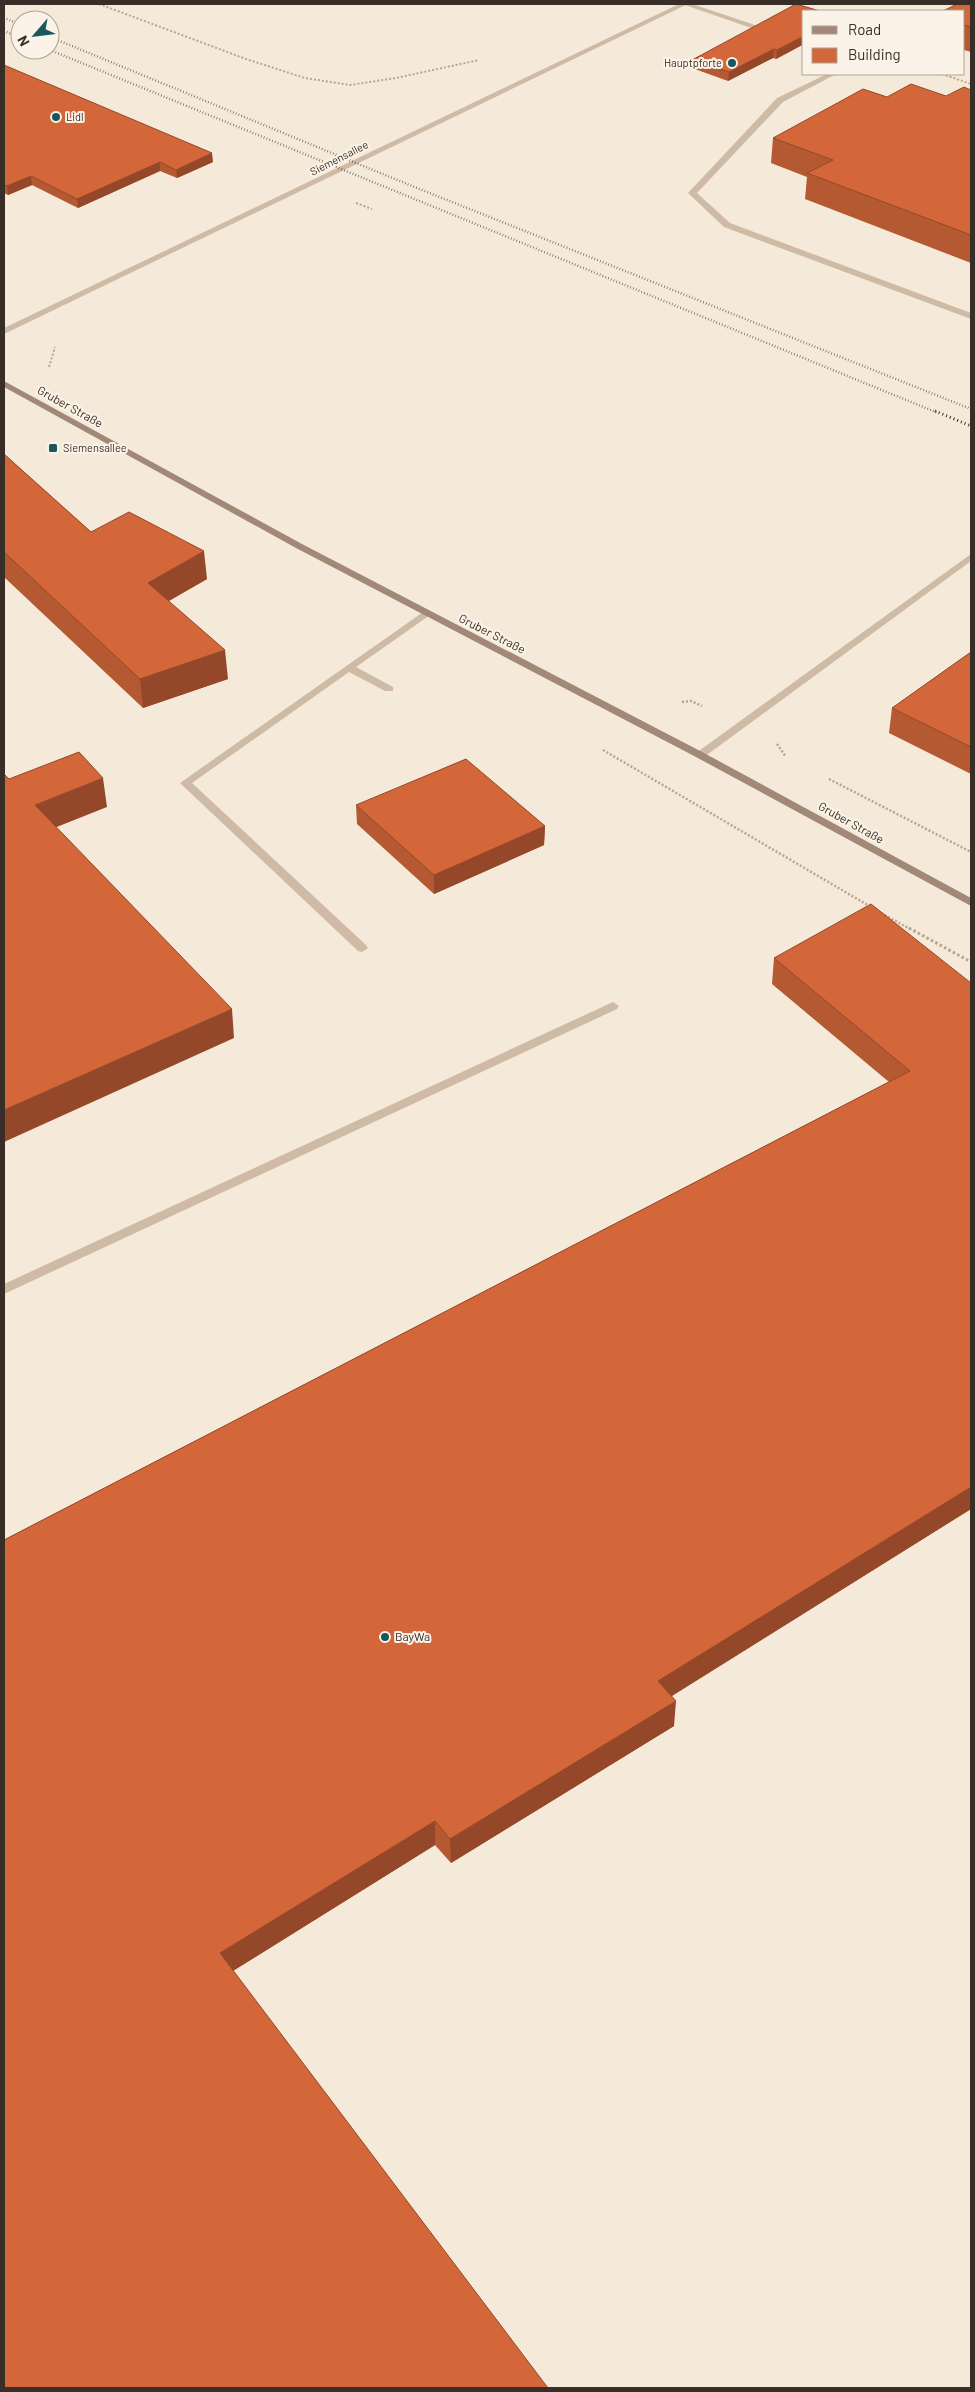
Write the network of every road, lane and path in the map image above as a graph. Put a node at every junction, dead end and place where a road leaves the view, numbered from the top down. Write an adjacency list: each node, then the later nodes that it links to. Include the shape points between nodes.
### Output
1 (99, 4): 4 (path, via 246,59 305,78 350,85)
2 (684, 4): 3 (street); 9 (street, Siemensallee)
3 (763, 29)
4 (480, 59)
5 (830, 75): 8 (street, via 780,100 692,193 727,225)
6 (945, 75): 7 (path)
7 (971, 84)
8 (971, 316)
9 (4, 331)
10 (4, 384): 12 (street, Gruber Straße)
11 (971, 557): 15 (street)
12 (426, 614): 13 (street); 15 (street, Gruber Straße)
13 (348, 668): 14 (street); 17 (street, via 185,782)
14 (389, 689)
15 (700, 755): 16 (street, Gruber Straße)
16 (971, 903)
17 (362, 948)
18 (613, 1006): 19 (street)
19 (4, 1289)

